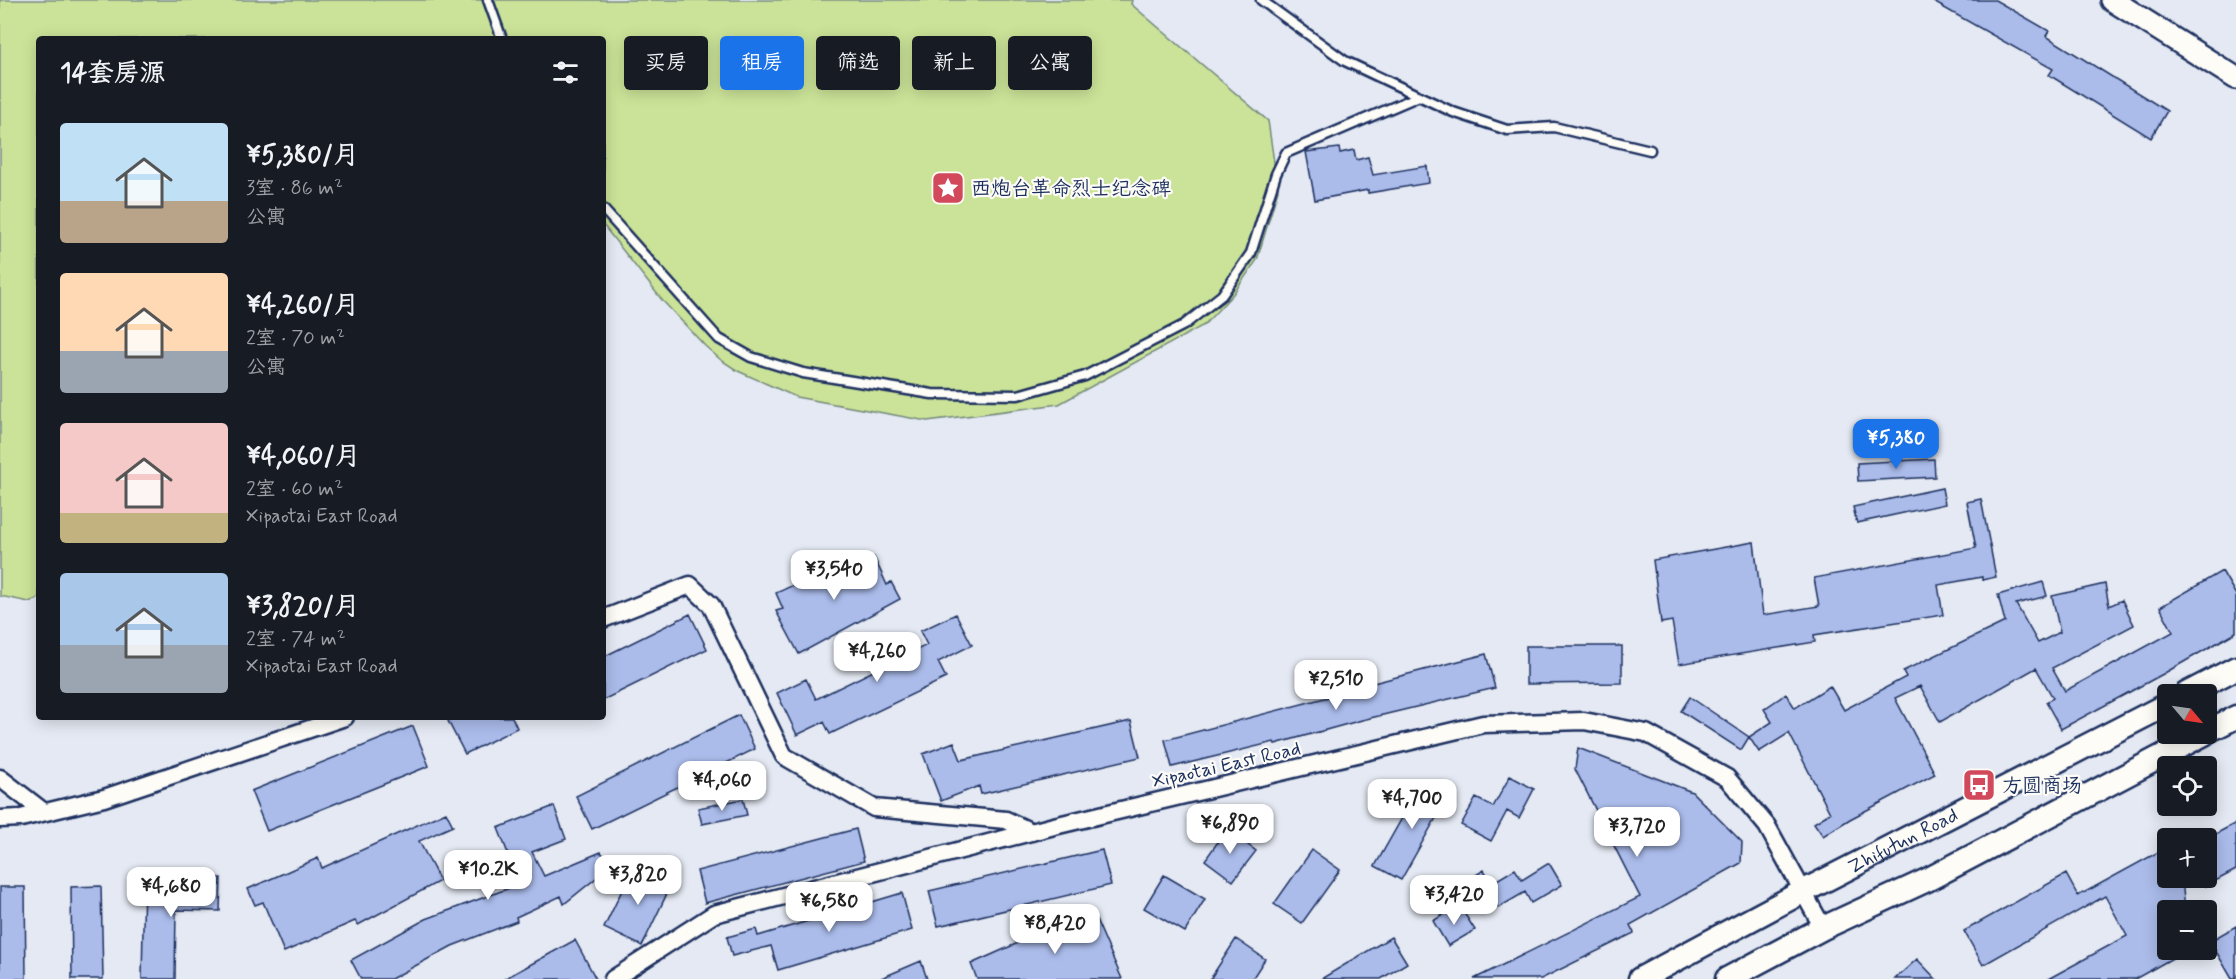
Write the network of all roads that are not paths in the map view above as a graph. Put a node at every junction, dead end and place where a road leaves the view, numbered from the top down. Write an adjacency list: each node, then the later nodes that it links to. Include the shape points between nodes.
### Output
1 (488, 0): 4 (lane)
2 (1261, 0): 6 (lane, via 1345,61)
3 (2112, 0): 5 (street)
4 (501, 36)
5 (2236, 78)
6 (1419, 96): 7 (lane, via 1508,130 1554,127); 8 (lane, via 1286,153 1251,253 1222,295 1184,325 1085,376 1018,395 932,394 803,373 751,357 719,339)
7 (1650, 150)
8 (606, 212)
9 (606, 618): 20 (street, via 690,585 711,605 784,756 874,808 1006,820)
10 (2236, 669): 11 (main road)
11 (2206, 684)
12 (2157, 710): 21 (main road, Zhifutun Road)
13 (2236, 717): 15 (main road)
14 (336, 720): 18 (street, via 104,798)
15 (2217, 727)
16 (2184, 744): 22 (main road, via 1927,880)
17 (0, 778): 18 (street)
18 (44, 812): 19 (street)
19 (0, 819)
20 (1032, 832): 21 (street, Xipaotai East Road, via 1483,724 1584,721 1646,733 1726,778 1767,826); 23 (street, Xipaotai East Road, via 714,914)
21 (1804, 891): 22 (street, Xipaotai East Road); 24 (main road, Zhifutun Road)
22 (1823, 928): 25 (main road)
23 (613, 979)
24 (1640, 979)
25 (1727, 979)

